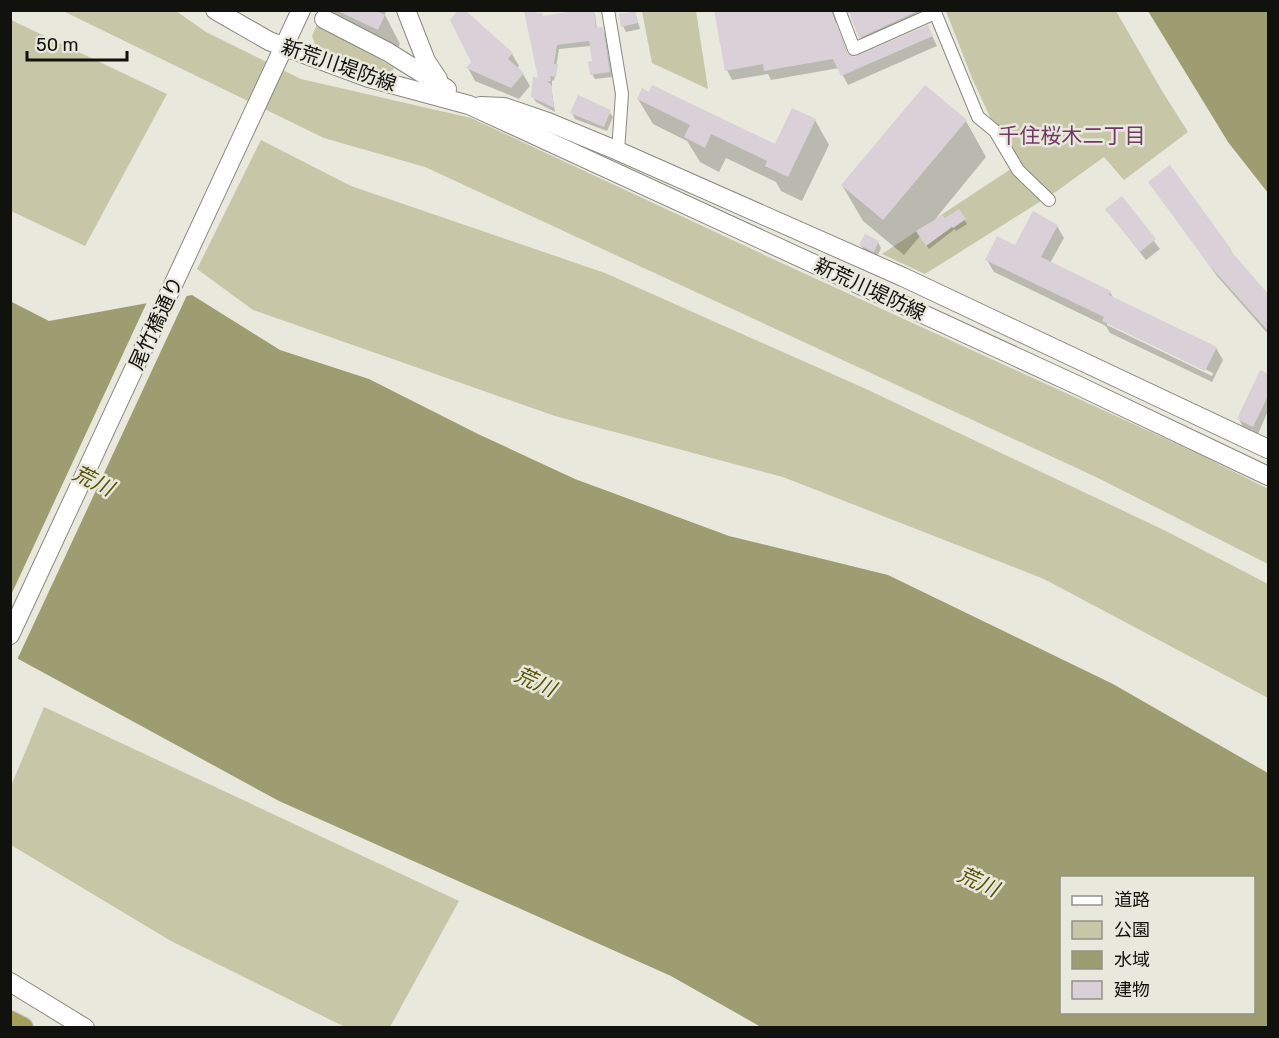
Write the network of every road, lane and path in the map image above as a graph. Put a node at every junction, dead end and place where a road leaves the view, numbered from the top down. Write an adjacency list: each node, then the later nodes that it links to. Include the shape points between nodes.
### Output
1 (215, 10): 8 (main road, 新荒川堤防線)
2 (301, 10): 8 (main road, 尾竹橋通り)
3 (406, 10): 9 (main road, via 426,62)
4 (608, 10): 11 (street, via 622,94)
5 (839, 10): 6 (street, via 854,49)
6 (934, 12): 12 (street, via 978,117 995,131 1018,170)
7 (324, 19): 9 (main road, 新荒川堤防線)
8 (284, 46): 10 (main road, 新荒川堤防線, via 369,78); 15 (main road, 尾竹橋通り)
9 (447, 88): 10 (main road)
10 (470, 105): 11 (main road, 新荒川堤防線, via 504,107); 14 (main road, 新荒川堤防線)
11 (618, 151): 13 (main road, 新荒川堤防線, via 903,277)
12 (1049, 200)
13 (1269, 449)
14 (1269, 476)
15 (10, 635)
16 (10, 982): 19 (main road)
17 (10, 1022): 18 (highway)
18 (22, 1028)
19 (85, 1028)

